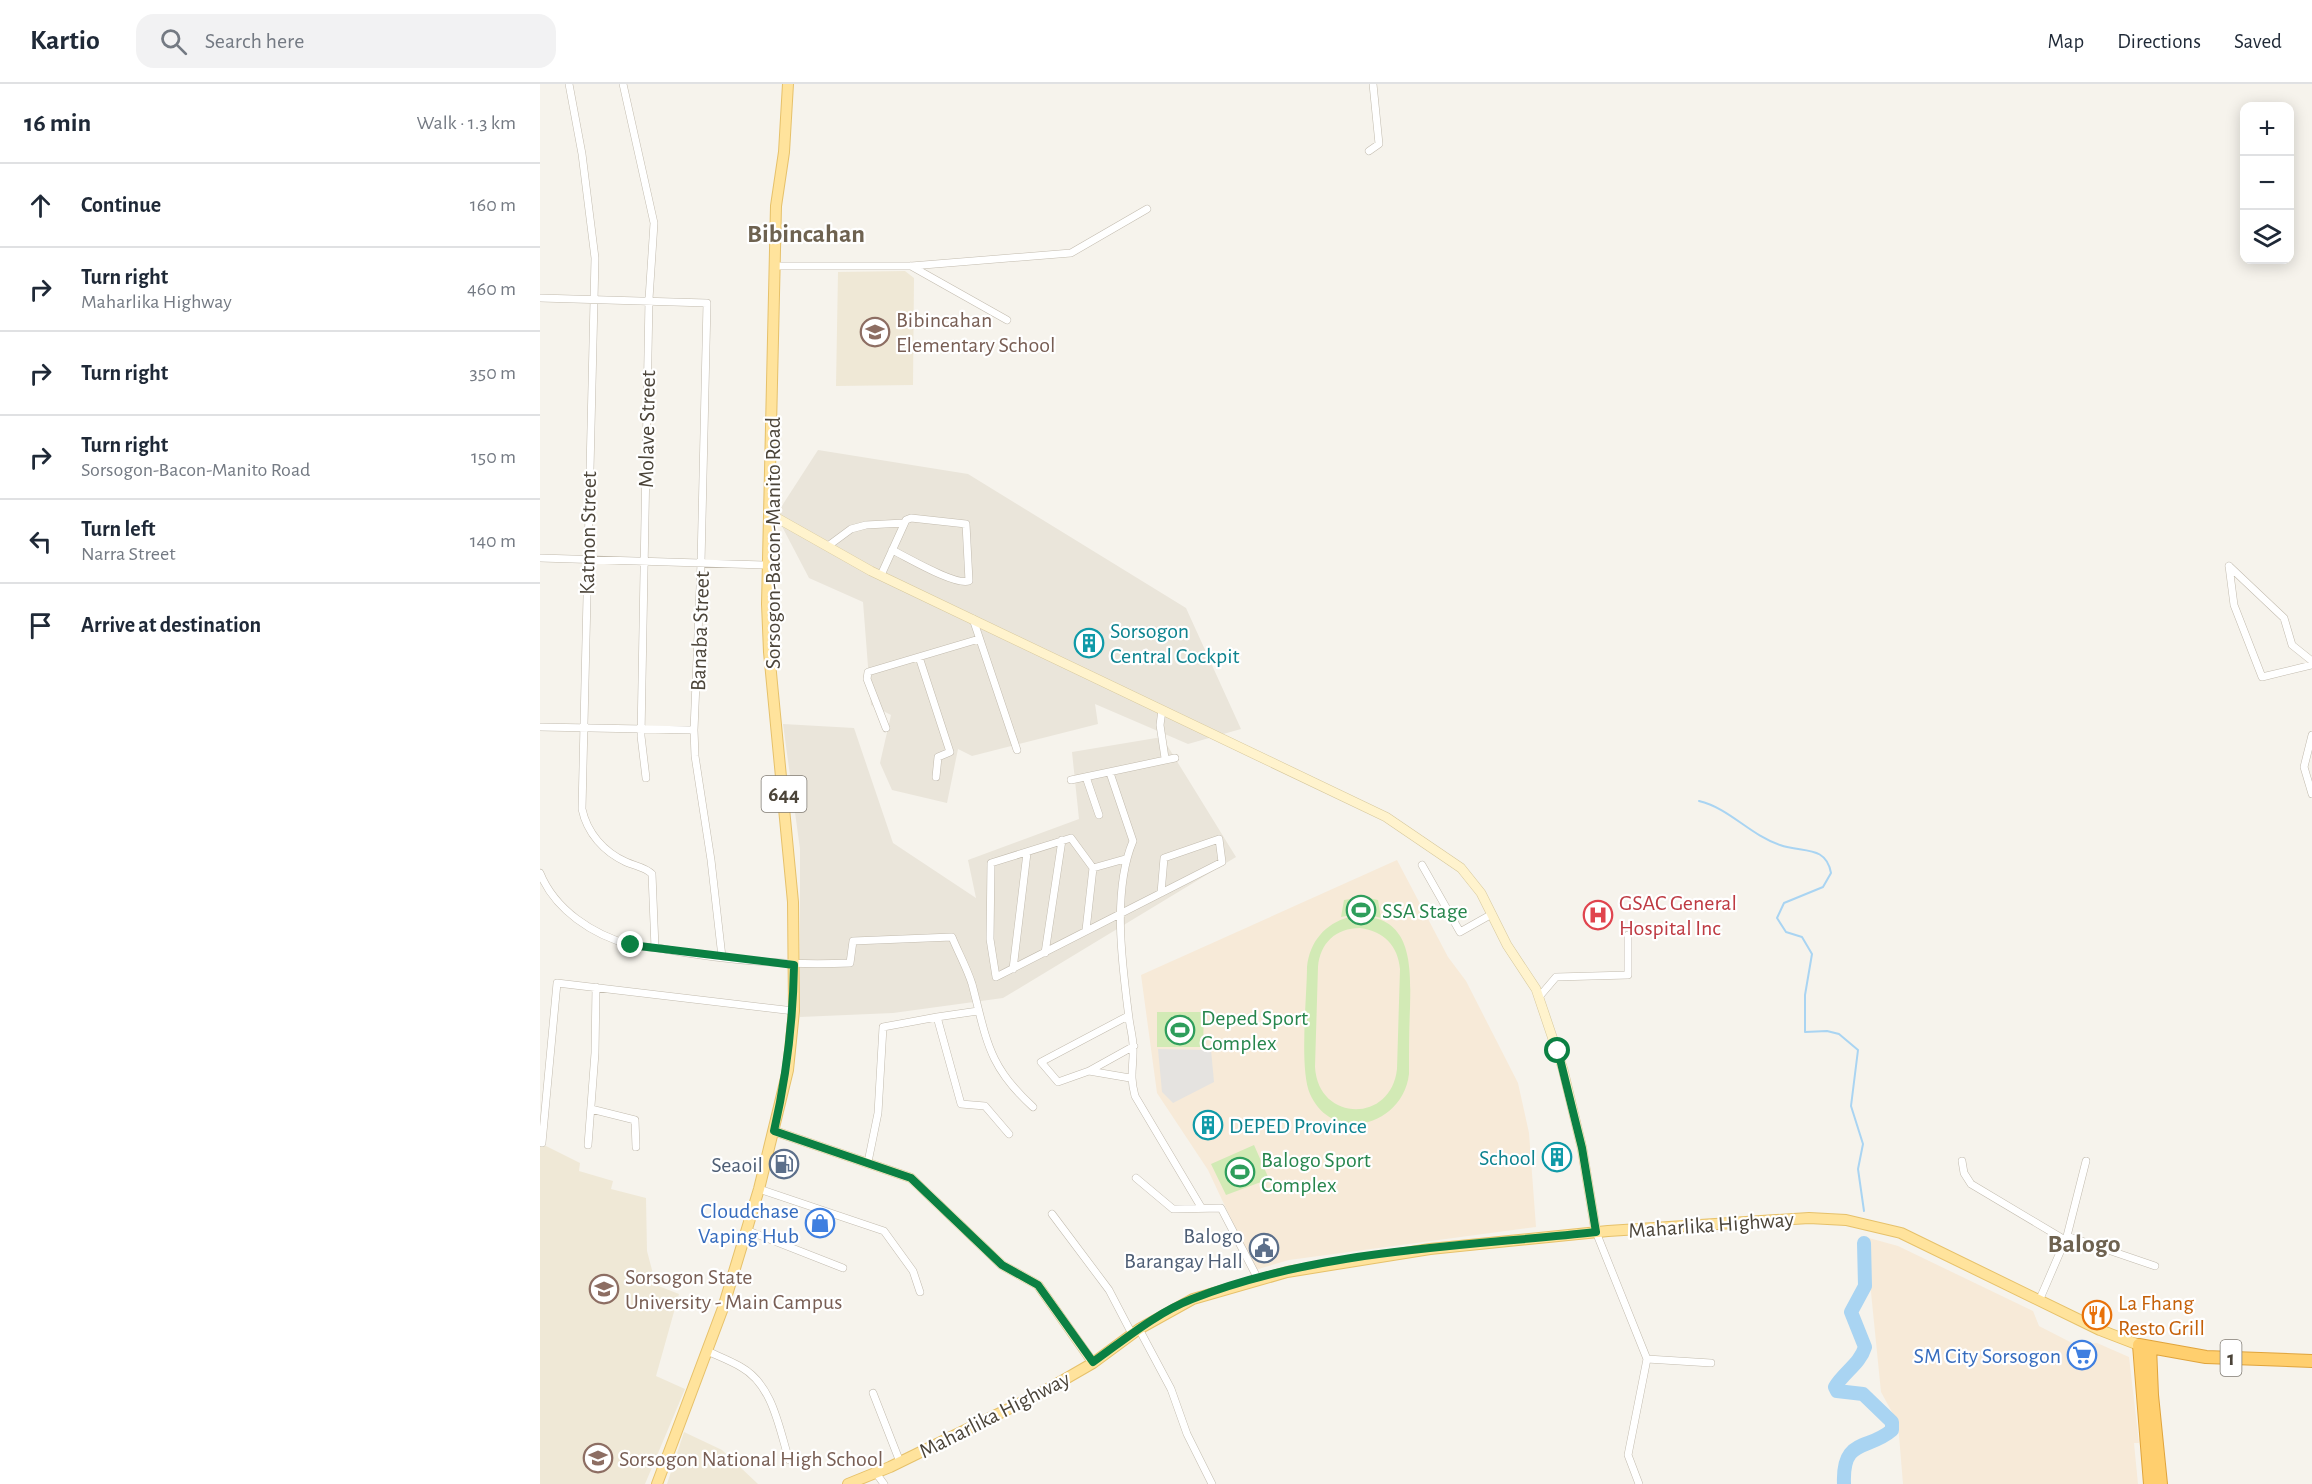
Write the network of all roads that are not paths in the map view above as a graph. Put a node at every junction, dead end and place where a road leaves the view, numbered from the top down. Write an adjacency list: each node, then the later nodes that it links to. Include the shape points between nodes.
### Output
1 (568, 84): 10 (street, Katmon Street, via 592,223)
2 (623, 84): 11 (street, Molave Street, via 654,223)
3 (788, 84): 7 (main road, Sorsogon-Bacon-Manito Road / 644, via 776,206)
4 (1372, 84): 5 (street, via 1379,144)
5 (1369, 152)
6 (1147, 209): 8 (street, via 1071,253)
7 (775, 266): 8 (street); 13 (main road, Sorsogon-Bacon-Manito Road / 644)
8 (912, 266): 12 (street)
9 (540, 298): 10 (street)
10 (593, 298): 11 (street); 18 (street, Katmon Street)
11 (649, 299): 19 (street, Molave Street); 20 (street, Banaba Street, via 707,303)
12 (1007, 320)
13 (770, 514): 15 (street); 21 (main road, Sorsogon-Bacon-Manito Road / 644)
14 (904, 523): 15 (street, via 851,529); 16 (street); 16 (street, via 911,518 966,524 969,581 952,579)
15 (828, 546): 22 (street)
16 (892, 550): 22 (street)
17 (540, 558): 18 (street)
18 (586, 559): 19 (street); 29 (street, Katmon Street)
19 (644, 561): 20 (street); 30 (street, Molave Street)
20 (702, 563): 21 (street); 32 (street, Banaba Street)
21 (768, 565): 60 (main road, Sorsogon-Bacon-Manito Road / 644, via 769,652 789,843)
22 (881, 575): 23 (street)
23 (973, 619): 24 (street); 27 (street)
24 (979, 639): 25 (street); 34 (street)
25 (919, 657): 31 (street, via 867,675); 38 (street, via 950,752 936,760)
26 (2312, 663): 26 (street, via 2292,645 2284,618 2229,566 2234,605 2262,677)
27 (1162, 710): 35 (street); 54 (street, via 1386,817 1461,868)
28 (540, 727): 29 (street)
29 (582, 728): 30 (street); 57 (street, Katmon Street, via 584,822 608,853 652,874)
30 (641, 729): 32 (street); 40 (street, Molave Street)
31 (886, 729)
32 (694, 730): 59 (street, Banaba Street)
33 (2312, 735): 42 (street, via 2304,767)
34 (1017, 750)
35 (1164, 758): 36 (street); 37 (street)
36 (1175, 758)
37 (1110, 773): 39 (street); 46 (street, via 1133,841)
38 (936, 777)
39 (1086, 777): 41 (street); 43 (street)
40 (646, 778)
41 (1071, 780)
42 (2312, 794)
43 (1099, 815)
44 (1062, 840): 45 (street); 48 (street, via 1071,838); 58 (street)
45 (1027, 853): 61 (street); 61 (street, via 992,863 990,939 996,977)
46 (1125, 859): 48 (street); 53 (street)
47 (1422, 865): 54 (street, via 1460,932)
48 (1093, 868): 55 (street)
49 (540, 873): 50 (street)
50 (547, 886): 51 (street); 57 (street, via 571,916 631,945)
51 (540, 890)
52 (1161, 893): 52 (street, via 1222,862 1219,839 1164,858); 53 (street)
53 (1119, 914): 55 (street); 66 (street)
54 (1492, 914): 63 (street)
55 (1086, 930): 58 (street)
56 (1628, 935): 63 (street, via 1628,975 1556,977)
57 (655, 948): 59 (street)
58 (1045, 953): 61 (street)
59 (722, 957): 60 (street)
60 (794, 965): 64 (main road, Sorsogon-Bacon-Manito Road / 644); 65 (street, via 850,963 853,941 952,936 972,984)
61 (1013, 969)
62 (596, 987): 64 (street); 72 (street); 75 (street, via 557,983)
63 (1539, 997): 86 (street, via 1563,1069)
64 (794, 1011): 73 (main road, Sorsogon-Bacon-Manito Road / 644, via 788,1070)
65 (978, 1011): 67 (street); 71 (street, via 994,1061 1015,1091)
66 (1128, 1016): 68 (street); 69 (street, via 1041,1062 1058,1082)
67 (937, 1017): 74 (street, via 961,1104 985,1106); 80 (street, via 883,1027 878,1113)
68 (1134, 1046): 69 (street); 70 (street)
69 (1089, 1071): 70 (street)
70 (1130, 1078): 83 (street, via 1134,1096)
71 (1033, 1107)
72 (591, 1109): 76 (street); 77 (street, via 635,1120)
73 (774, 1131): 80 (street); 82 (main road, Sorsogon-Bacon-Manito Road / 644)
74 (1009, 1134)
75 (542, 1143)
76 (588, 1145)
77 (636, 1147)
78 (1962, 1161): 87 (street, via 1971,1184)
79 (2086, 1161): 87 (street)
80 (868, 1162): 98 (street, via 911,1178 1002,1265 1038,1285)
81 (1136, 1178): 83 (street, via 1173,1209)
82 (759, 1189): 85 (main road, Sorsogon-Bacon-Manito Road / 644); 91 (street, via 884,1231 913,1271)
83 (1201, 1207): 90 (street, via 1221,1208)
84 (1052, 1214): 93 (street)
85 (746, 1230): 89 (street); 95 (main road, Sorsogon-Bacon-Manito Road / 644)
86 (1596, 1232): 90 (main road, Maharlika Highway / 1, via 1418,1250); 92 (main road, Maharlika Highway / 1, via 1809,1218 1846,1220 1901,1233); 96 (street)
87 (2066, 1238): 88 (street); 92 (street)
88 (2155, 1266)
89 (843, 1268)
90 (1257, 1279): 93 (main road, Maharlika Highway / 1, via 1193,1299)
91 (920, 1292)
92 (2039, 1301): 94 (main road, Maharlika Highway / 1)
93 (1136, 1331): 98 (main road, Maharlika Highway / 1); 107 (street, via 1170,1389)
94 (2144, 1346): 97 (highway, Maharlika Highway / 1, via 2206,1357); 109 (highway); 110 (highway)
95 (707, 1351): 101 (street, via 742,1367 757,1379 770,1399); 104 (main road, Sorsogon-Bacon-Manito Road / 644)
96 (1647, 1359): 99 (street); 108 (street, via 1628,1455)
97 (2312, 1361)
98 (1093, 1362): 102 (main road, Maharlika Highway / 1, via 1041,1393)
99 (1711, 1363)
100 (873, 1393): 102 (street)
101 (789, 1460)
102 (900, 1462): 103 (main road, Maharlika Highway / 1)
103 (876, 1473): 105 (main road, Maharlika Highway / 1); 106 (street)
104 (657, 1484)
105 (848, 1484)
106 (884, 1484)
107 (1212, 1484)
108 (1639, 1484)
109 (2150, 1484)
110 (2162, 1484)

